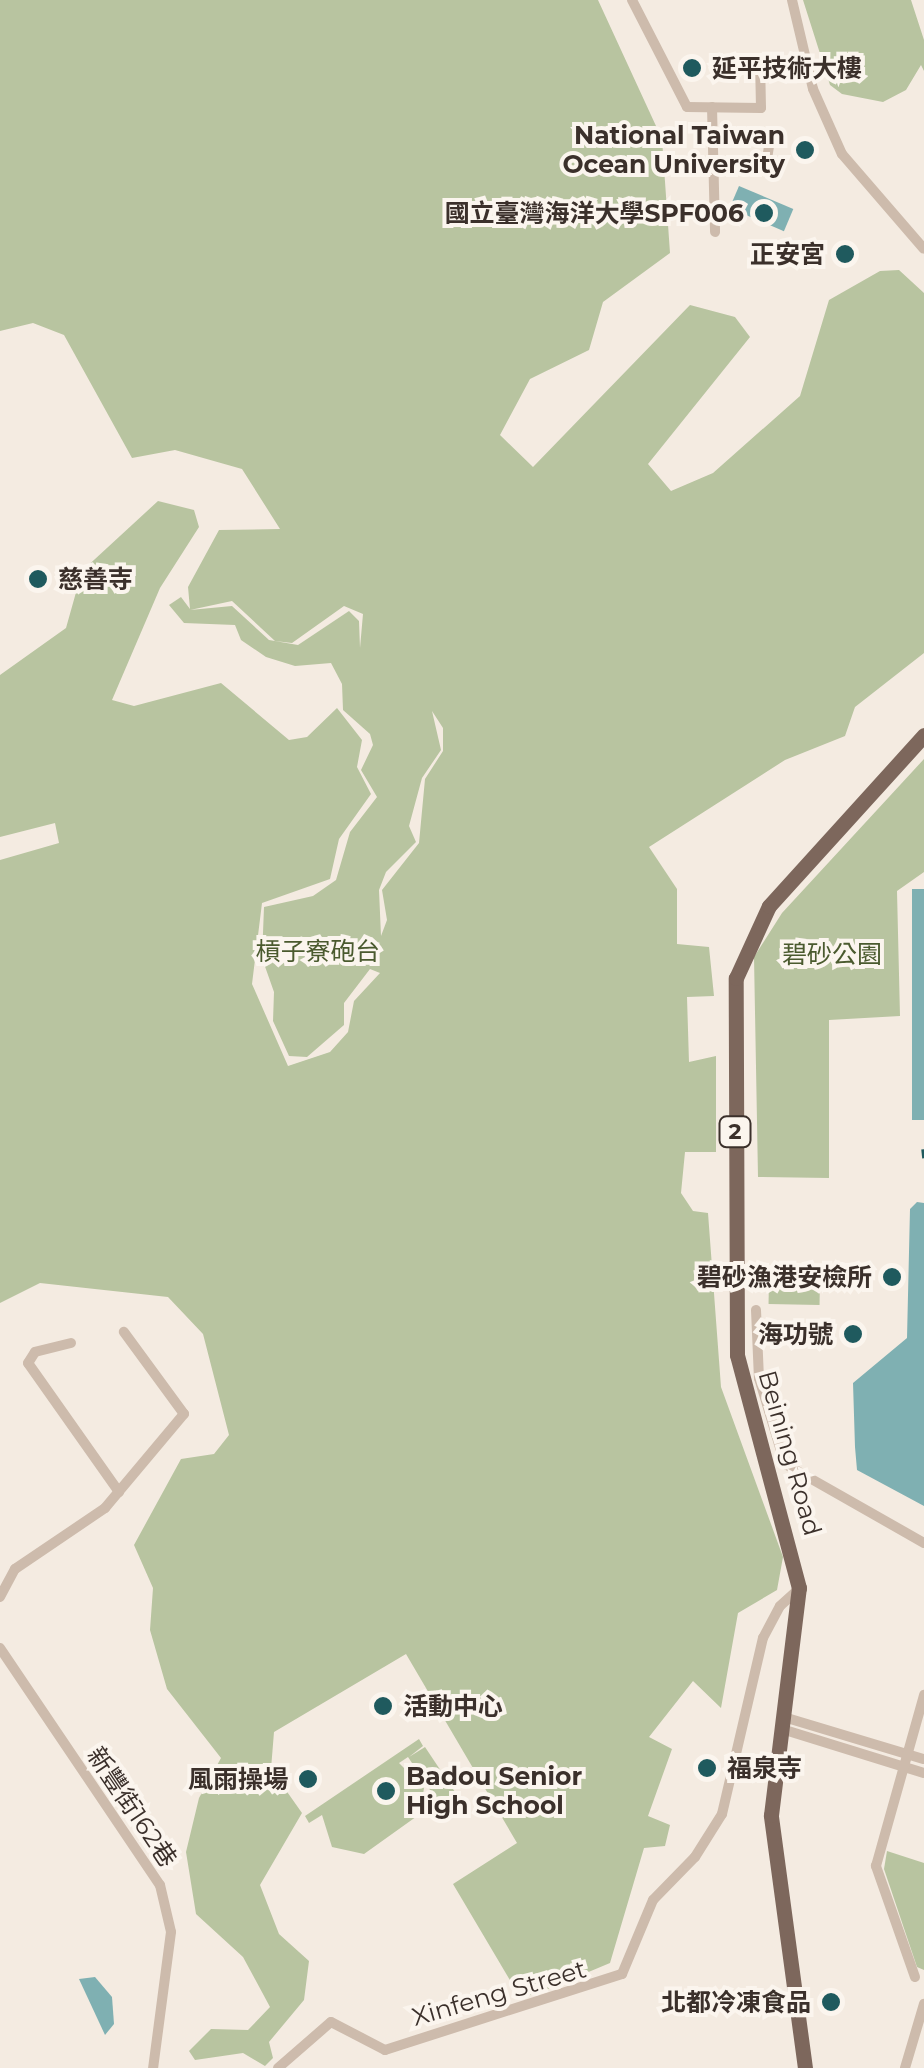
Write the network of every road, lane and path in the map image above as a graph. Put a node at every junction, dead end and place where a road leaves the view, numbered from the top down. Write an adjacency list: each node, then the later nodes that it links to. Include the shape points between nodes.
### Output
1 (632, 0): 4 (street, via 679,100 687,107)
2 (792, 0): 8 (street, via 826,121 869,192)
3 (760, 61): 4 (street, via 761,108)
4 (712, 107): 6 (street)
5 (770, 140): 6 (street, via 767,160)
6 (714, 164): 7 (street)
7 (715, 232)
8 (924, 249)
9 (924, 735): 15 (main road, Beining Road / 2, via 769,906 736,978 737,1354)
10 (756, 1310): 14 (street, via 758,1378 785,1464)
11 (124, 1332): 13 (street, via 184,1414)
12 (71, 1343): 13 (street, via 35,1352 28,1364)
13 (119, 1492): 16 (street, via 94,1517 15,1569)
14 (924, 1543)
15 (799, 1588): 19 (main road, Beining Road / 2); 27 (street, Xinfeng Street, via 763,1638 722,1814 696,1858 653,1900 622,1974 385,2050 331,2022)
16 (0, 1597)
17 (0, 1648): 26 (street, 新豐街162巷, via 160,1885 172,1932)
18 (924, 1694): 20 (street)
19 (786, 1724): 20 (street); 22 (street); 28 (main road, Beining Road / 2, via 772,1837)
20 (906, 1752): 21 (street); 22 (street)
21 (924, 1758)
22 (903, 1767): 23 (street); 24 (street, via 876,1866)
23 (924, 1773)
24 (916, 1978)
25 (924, 2004): 29 (street)
26 (154, 2068)
27 (278, 2068)
28 (805, 2068)
29 (904, 2068)

